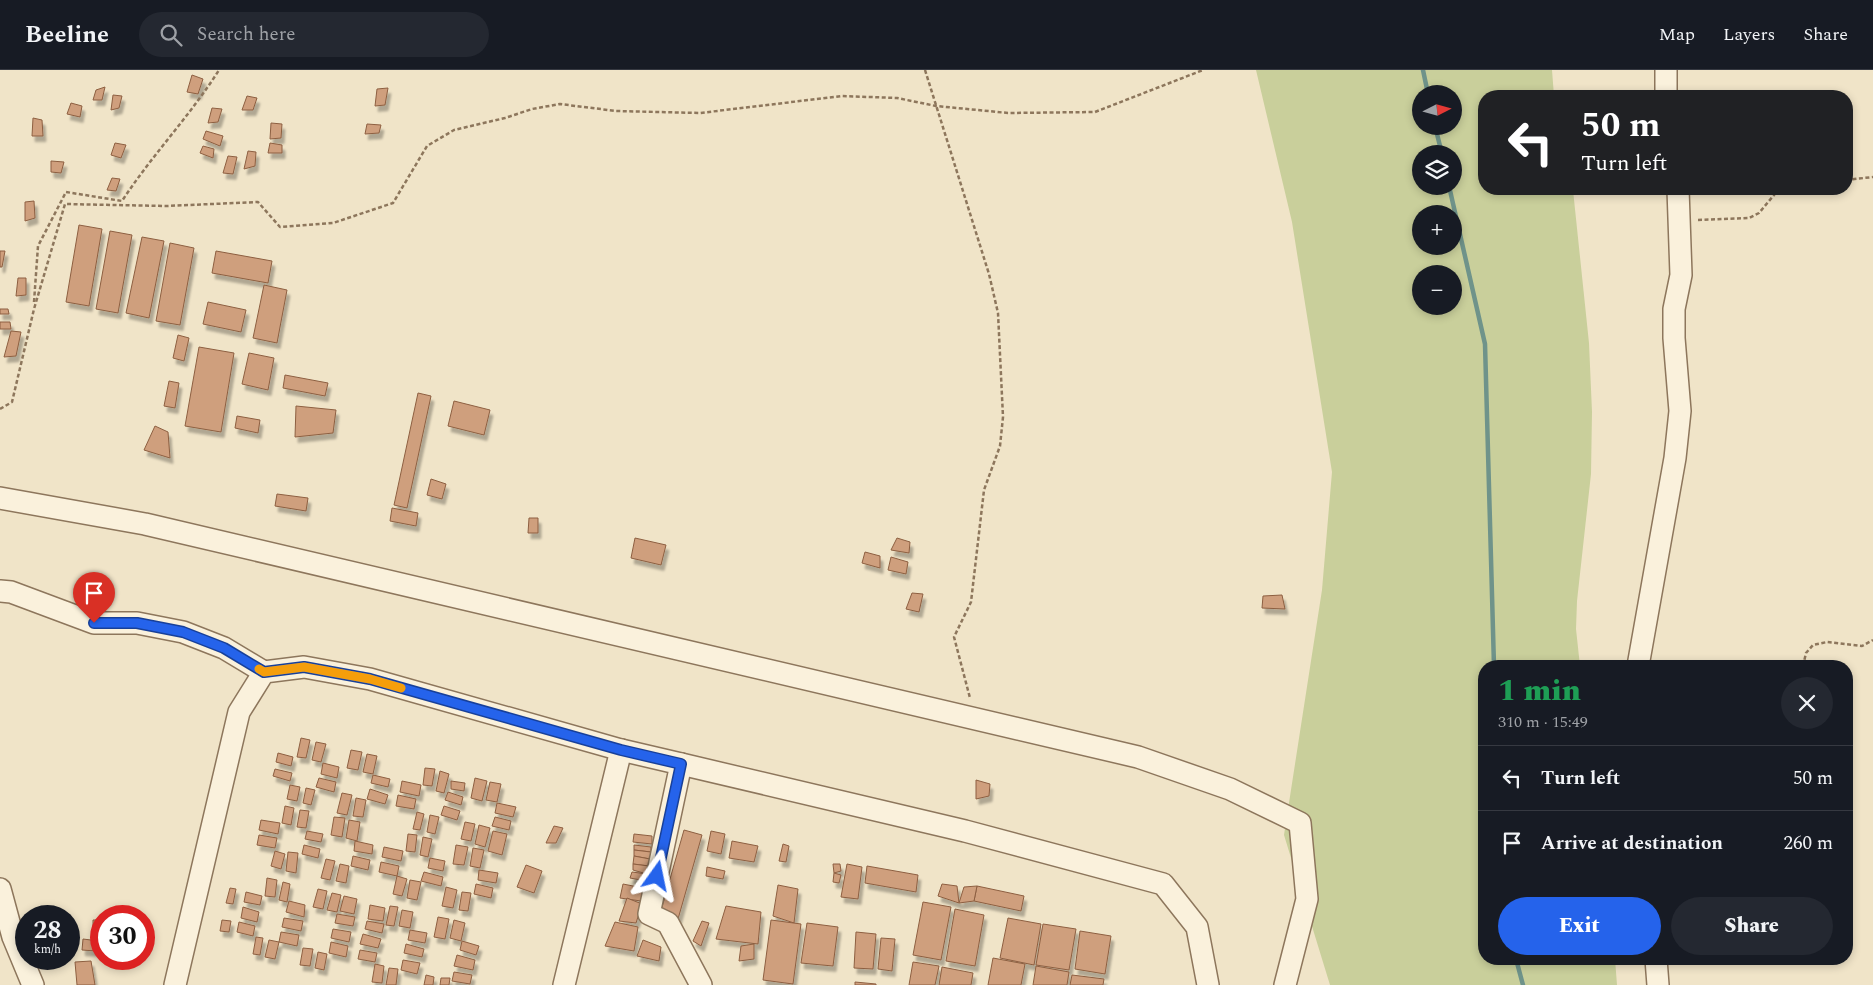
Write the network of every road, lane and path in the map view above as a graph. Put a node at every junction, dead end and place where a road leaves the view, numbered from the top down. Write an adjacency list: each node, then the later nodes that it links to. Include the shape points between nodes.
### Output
1 (219, 70): 12 (path, via 199,102 122,200 66,192 38,246)
2 (925, 70): 6 (path)
3 (1203, 70): 6 (path, via 1095,112 1008,113)
4 (1666, 70): 5 (street)
5 (1666, 90)
6 (936, 106): 12 (path, via 897,98 842,96 700,113 616,111 560,104 532,109 454,130 428,146 393,203 333,223 280,227 258,202 166,206 65,204); 20 (path, via 977,232 998,313 1003,417 1000,446 984,490 971,602 954,637)
7 (1873, 177): 8 (path)
8 (1853, 179)
9 (1678, 195): 11 (street)
10 (1774, 195): 11 (path, via 1759,213 1749,218)
11 (1679, 220): 17 (street, via 1681,275 1674,309 1680,410 1676,458)
12 (34, 309): 13 (path, via 12,402)
13 (0, 409)
14 (0, 498): 20 (street, via 145,524)
15 (0, 591): 19 (street, via 11,592 94,623 137,623 183,632 224,648)
16 (1873, 640): 18 (path, via 1862,646 1827,642 1813,645)
17 (1639, 660)
18 (1804, 660)
19 (264, 672): 21 (street, via 304,667 370,679); 26 (street, via 240,712)
20 (976, 719): 30 (street, via 1138,757 1230,789 1300,823 1307,899)
21 (621, 750): 22 (street); 27 (street)
22 (681, 764): 28 (street, via 649,914 668,923); 29 (street, via 965,832 1163,884 1197,927)
23 (0, 889): 25 (street, via 13,937)
24 (1656, 965): 31 (street)
25 (33, 985)
26 (175, 985)
27 (564, 985)
28 (701, 985)
29 (1208, 985)
30 (1285, 985)
31 (1658, 985)

